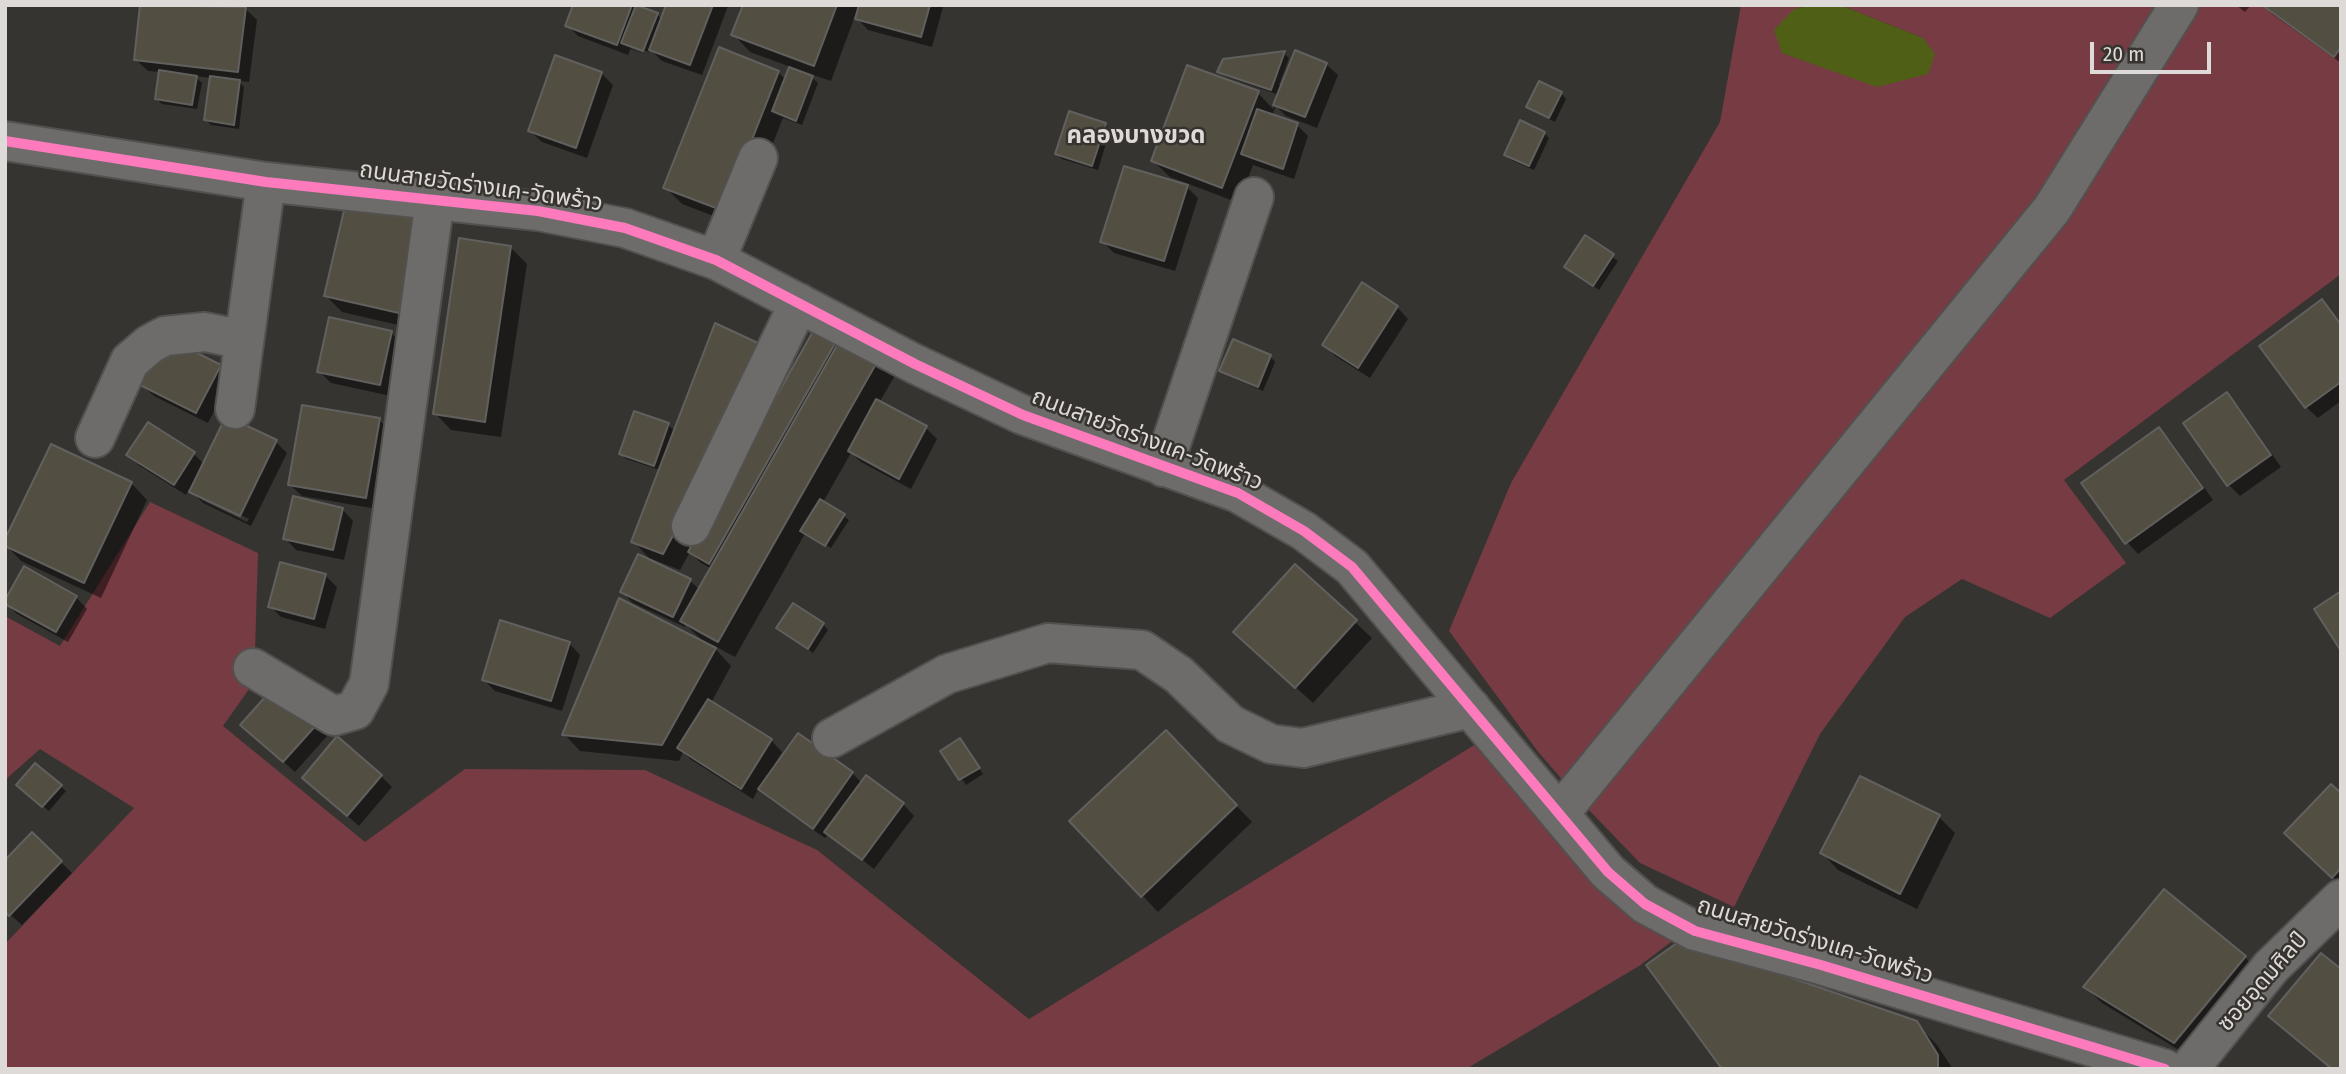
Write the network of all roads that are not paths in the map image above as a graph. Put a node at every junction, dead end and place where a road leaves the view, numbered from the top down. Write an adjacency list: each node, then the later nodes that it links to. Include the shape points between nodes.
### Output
1 (2179, 5): 17 (street, via 2052,209)
2 (5, 141): 4 (street, ถนนสายวัดร่างแค-วัดพร้าว)
3 (758, 158): 7 (street)
4 (266, 182): 6 (street, ถนนสายวัดร่างแค-วัดพร้าว); 9 (street)
5 (1254, 197): 12 (street)
6 (435, 199): 7 (street, ถนนสายวัดร่างแค-วัดพร้าว, via 538,211 625,228); 14 (street, via 369,684 355,710 334,716)
7 (716, 260): 8 (street, ถนนสายวัดร่างแค-วัดพร้าว)
8 (799, 303): 12 (street, ถนนสายวัดร่างแค-วัดพร้าว, via 1023,415); 13 (street)
9 (244, 340): 10 (street); 11 (street, via 205,332 165,336 150,344 130,360)
10 (235, 409)
11 (95, 438)
12 (1163, 467): 15 (street, ถนนสายวัดร่างแค-วัดพร้าว, via 1238,493 1304,531 1352,567)
13 (691, 526)
14 (253, 668)
15 (1471, 708): 16 (street, via 1303,748 1271,744 1230,724 1179,675 1142,650 1048,643 947,674); 17 (street, ถนนสายวัดร่างแค-วัดพร้าว)
16 (832, 738)
17 (1559, 814): 19 (street, ถนนสายวัดร่างแค-วัดพร้าว, via 1617,880 1645,904 1695,930)
18 (2341, 899): 20 (street, ซอยอุดมศิลป์, via 2271,967)
19 (2165, 1069)
20 (2189, 1069)

